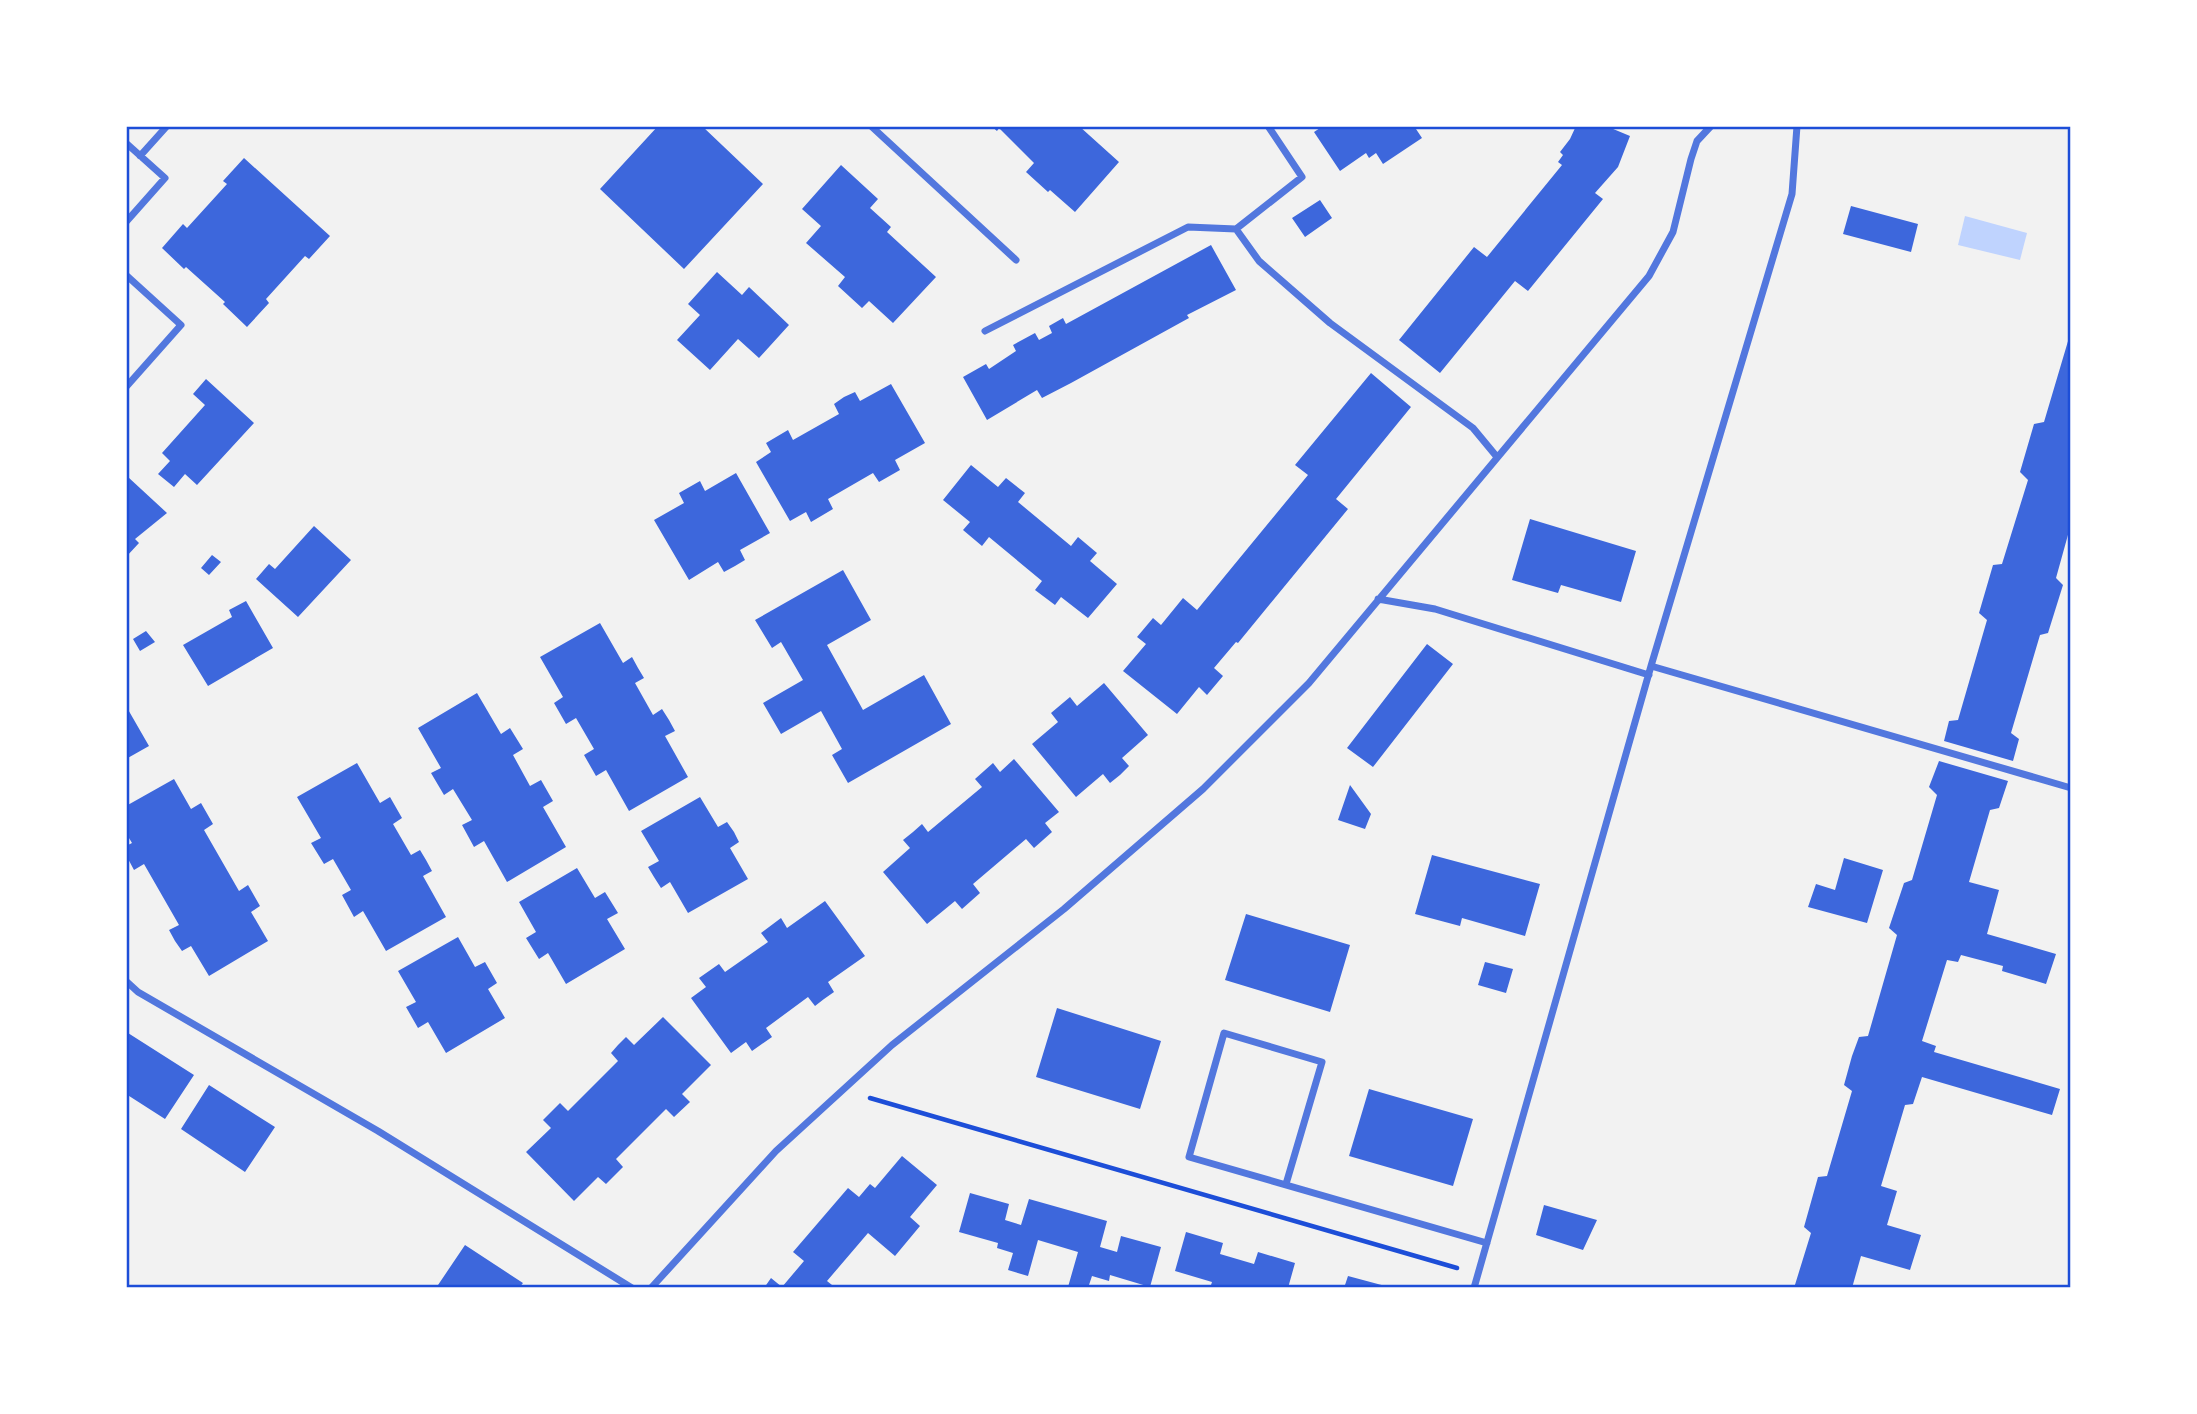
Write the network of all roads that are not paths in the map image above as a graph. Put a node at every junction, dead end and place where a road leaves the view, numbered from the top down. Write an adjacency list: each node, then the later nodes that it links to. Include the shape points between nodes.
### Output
1 (167, 126): 7 (street)
2 (871, 126): 10 (street)
3 (1268, 126): 9 (street, via 1302,177)
4 (1711, 126): 14 (street, via 1697,141 1673,232 1649,276)
5 (1797, 126): 16 (street, via 1792,194)
6 (126, 143): 7 (street)
7 (141, 156): 8 (street, via 165,178)
8 (126, 222)
9 (1236, 229): 12 (street, via 1188,227); 14 (street, via 1259,261 1330,323 1474,428)
10 (1016, 260)
11 (126, 275): 13 (street, via 181,325)
12 (985, 331)
13 (126, 387)
14 (1497, 457): 15 (street)
15 (1378, 599): 17 (street, via 1435,609); 23 (street, via 1309,683 1203,789 1064,909 892,1045 776,1151)
16 (1651, 666): 17 (street); 18 (street)
17 (1649, 675): 21 (street)
18 (2071, 788)
19 (126, 981): 22 (street)
20 (1286, 1184): 20 (street, via 1189,1157 1224,1033 1322,1062); 21 (street)
21 (1487, 1243): 24 (street)
22 (632, 1288)
23 (651, 1288)
24 (1474, 1288)

